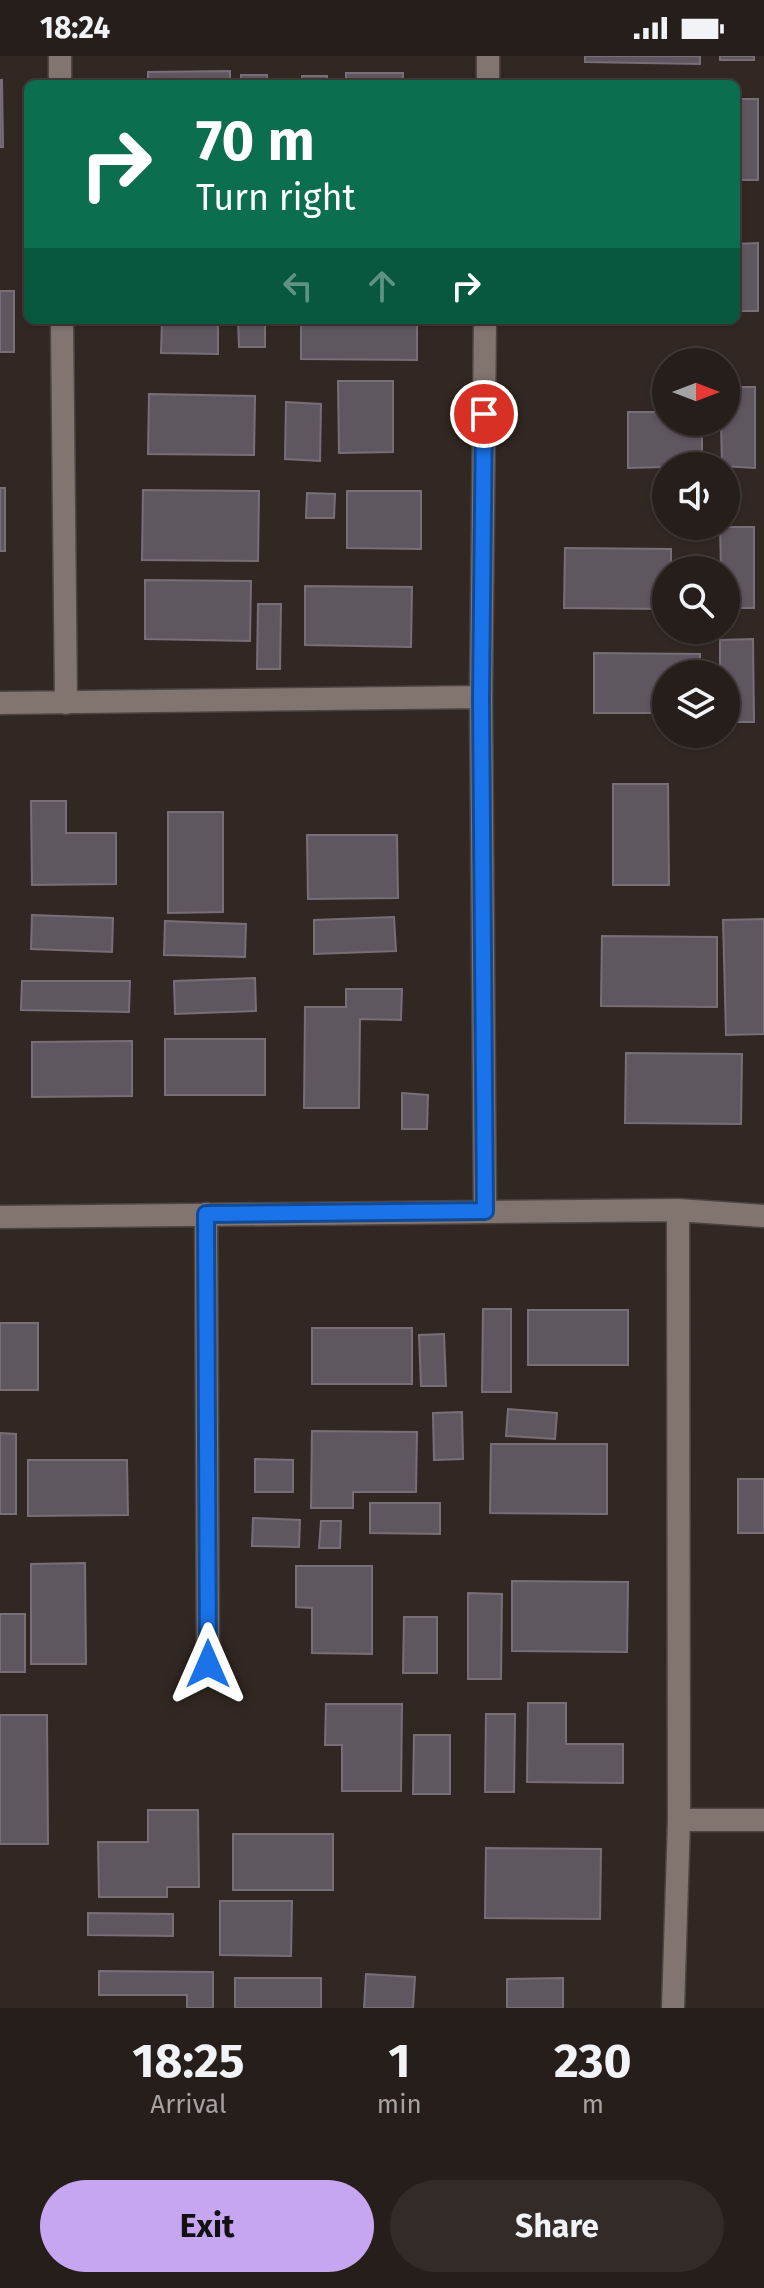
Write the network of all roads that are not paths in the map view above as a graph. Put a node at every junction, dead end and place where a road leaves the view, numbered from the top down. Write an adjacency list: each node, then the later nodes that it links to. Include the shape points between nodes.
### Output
1 (60, 56): 3 (street)
2 (488, 56): 4 (street)
3 (60, 80)
4 (488, 80)
5 (62, 324): 9 (street)
6 (485, 324): 7 (street)
7 (481, 697): 9 (street); 11 (street)
8 (0, 703): 9 (street)
9 (66, 703)
10 (678, 1210): 11 (street); 13 (street); 16 (street)
11 (485, 1211): 12 (street)
12 (206, 1214): 14 (street); 15 (street)
13 (764, 1216)
14 (0, 1217)
15 (208, 1664)
16 (679, 1820): 17 (street); 18 (street)
17 (764, 1820)
18 (673, 2008)

